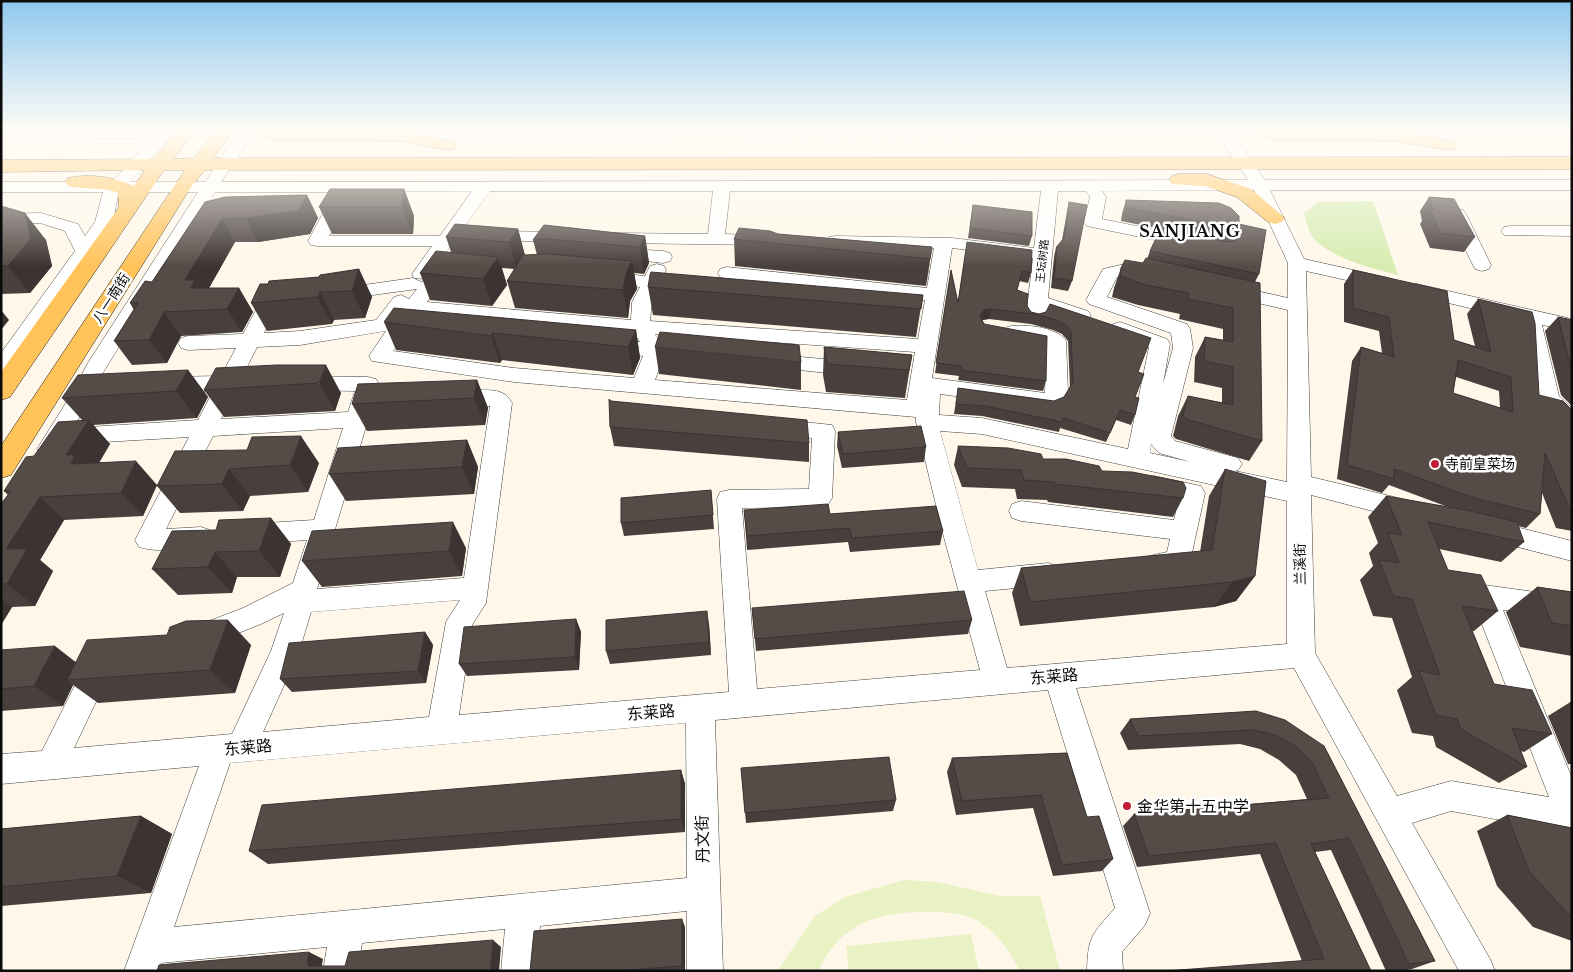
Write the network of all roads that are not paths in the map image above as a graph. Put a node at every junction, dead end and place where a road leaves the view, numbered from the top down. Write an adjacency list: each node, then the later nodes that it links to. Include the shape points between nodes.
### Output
1 (127, 176): 16 (street)
2 (150, 176): 17 (main road)
3 (190, 176): 10 (main road, 八一南街)
4 (216, 176): 11 (street)
5 (1014, 176): 13 (main road, via 1070,182 1207,180)
6 (1224, 176): 13 (street)
7 (1248, 176): 24 (street, 兰溪街)
8 (1383, 176): 14 (street)
9 (1, 182): 16 (main road, via 107,182)
10 (183, 185): 11 (street); 17 (street); 76 (main road, 八一南街)
11 (211, 185): 12 (street); 74 (street, via 93,371)
12 (333, 185): 18 (street); 31 (street, via 340,198 317,241)
13 (1220, 185): 21 (street); 24 (main road, via 1244,193)
14 (1440, 185): 15 (street); 41 (street)
15 (1572, 185)
16 (118, 186): 17 (street); 22 (street); 23 (main road, via 127,190); 37 (street, via 110,194 104,222)
17 (144, 186): 23 (main road)
18 (485, 186): 19 (street); 31 (street)
19 (722, 186): 20 (street); 29 (street)
20 (1050, 186): 21 (street); 38 (street, 王坛树路)
21 (1091, 186): 35 (street, via 1098,196 1094,222)
22 (1, 187)
23 (129, 208): 77 (main road)
24 (1275, 218): 40 (street, 兰溪街)
25 (1, 220): 37 (street, via 41,218 72,228)
26 (1510, 231): 27 (street)
27 (1572, 231)
28 (671, 238): 29 (street); 33 (street); 39 (street)
29 (716, 239): 34 (street)
30 (817, 241): 32 (street)
31 (452, 243): 33 (street, via 525,249); 44 (street); 50 (street, via 449,270)
32 (944, 243): 38 (street); 47 (street, via 930,267)
33 (590, 244): 39 (street)
34 (737, 245): 36 (street); 47 (street, via 725,281 810,282)
35 (1203, 246)
36 (784, 247)
37 (84, 251): 66 (street)
38 (1042, 254): 48 (street, 王坛树路)
39 (663, 257): 46 (street)
40 (1297, 263): 49 (street, 兰溪街); 51 (street)
41 (1482, 265)
42 (584, 277): 46 (street)
43 (1166, 277): 87 (street, via 1129,268 1110,272 1096,300 1180,329 1183,348 1159,438 1167,447)
44 (413, 284): 58 (street, via 382,326 300,338); 58 (street, via 269,303)
45 (1213, 287): 49 (street)
46 (655, 288): 54 (street, via 642,302)
47 (935, 295): 61 (street, via 921,315)
48 (1037, 301): 57 (street, 王坛树路); 90 (street, via 1160,344)
49 (1297, 306): 91 (street, 兰溪街)
50 (414, 307): 52 (street, via 504,307); 68 (street, via 409,328 379,356)
51 (1530, 316): 53 (street); 83 (street, via 1549,399)
52 (527, 318): 54 (street); 68 (street, via 518,346)
53 (1572, 325)
54 (640, 326): 55 (street); 62 (street)
55 (798, 329): 61 (street); 65 (street)
56 (998, 329): 57 (street)
57 (1034, 335): 69 (street, via 1056,341 1057,392 1051,401)
58 (249, 341): 59 (street); 70 (street)
59 (188, 343)
60 (589, 345): 62 (street)
61 (926, 346): 69 (street)
62 (655, 351): 63 (street); 75 (street)
63 (703, 355)
64 (751, 360): 65 (street)
65 (789, 363): 67 (street); 78 (street)
66 (1, 369)
67 (874, 371)
68 (501, 373): 75 (street)
69 (918, 378): 78 (street, via 916,409); 82 (street)
70 (228, 383): 71 (street); 73 (street); 85 (street)
71 (256, 383)
72 (284, 383): 81 (street, via 368,384)
73 (144, 385)
74 (97, 386): 76 (street); 86 (street)
75 (642, 386): 78 (street)
76 (53, 387): 88 (main road, 八一南街)
77 (1, 391)
78 (780, 398)
79 (429, 400): 102 (street, via 495,398 501,403 473,536)
80 (400, 402): 81 (street)
81 (360, 411): 85 (street); 96 (street)
82 (927, 422): 90 (street, via 982,426); 101 (street, via 945,454)
83 (1572, 422)
84 (757, 425): 110 (street, via 824,431 820,498 729,499)
85 (205, 428): 86 (street); 96 (street, via 148,540)
86 (56, 437): 89 (street)
87 (1230, 464)
88 (1, 468)
89 (36, 469)
90 (1136, 470): 91 (street); 95 (street, via 1193,493)
91 (1299, 488): 93 (street); 107 (street, 兰溪街)
92 (1021, 512): 95 (street)
93 (1431, 516)
94 (1468, 525): 98 (street)
95 (1184, 531): 99 (street, via 1177,562)
96 (320, 538): 97 (street); 103 (street)
97 (346, 544)
98 (1572, 551)
99 (1127, 566)
100 (1068, 572): 101 (street)
101 (969, 582): 109 (street)
102 (475, 588): 103 (street); 112 (street, via 473,603 459,622)
103 (302, 596): 105 (street, via 192,639); 113 (street, via 284,652)
104 (1572, 608): 117 (street, via 1484,596)
105 (173, 641)
106 (117, 648): 114 (street, via 108,649)
107 (1301, 655): 108 (street, 东莱路); 116 (street, 兰溪街)
108 (1058, 676): 109 (street, 东莱路); 125 (street, via 1133,913 1105,946)
109 (997, 681): 110 (street, 东莱路)
110 (744, 704): 111 (street, 东莱路)
111 (700, 708): 112 (street, 东莱路); 118 (street, 丹文街)
112 (442, 730): 113 (street, 东莱路)
113 (231, 749): 114 (street, 东莱路); 121 (street)
114 (51, 764): 115 (street, 东莱路)
115 (1, 769)
116 (1390, 814): 117 (street, via 1451,796); 126 (street, 兰溪街)
117 (1572, 817)
118 (704, 894): 119 (street); 124 (street, 丹文街)
119 (524, 911): 120 (street); 123 (street)
120 (348, 928): 121 (street); 122 (street)
121 (146, 959)
122 (340, 971)
123 (519, 971)
124 (705, 971)
125 (1105, 971)
126 (1479, 971)

